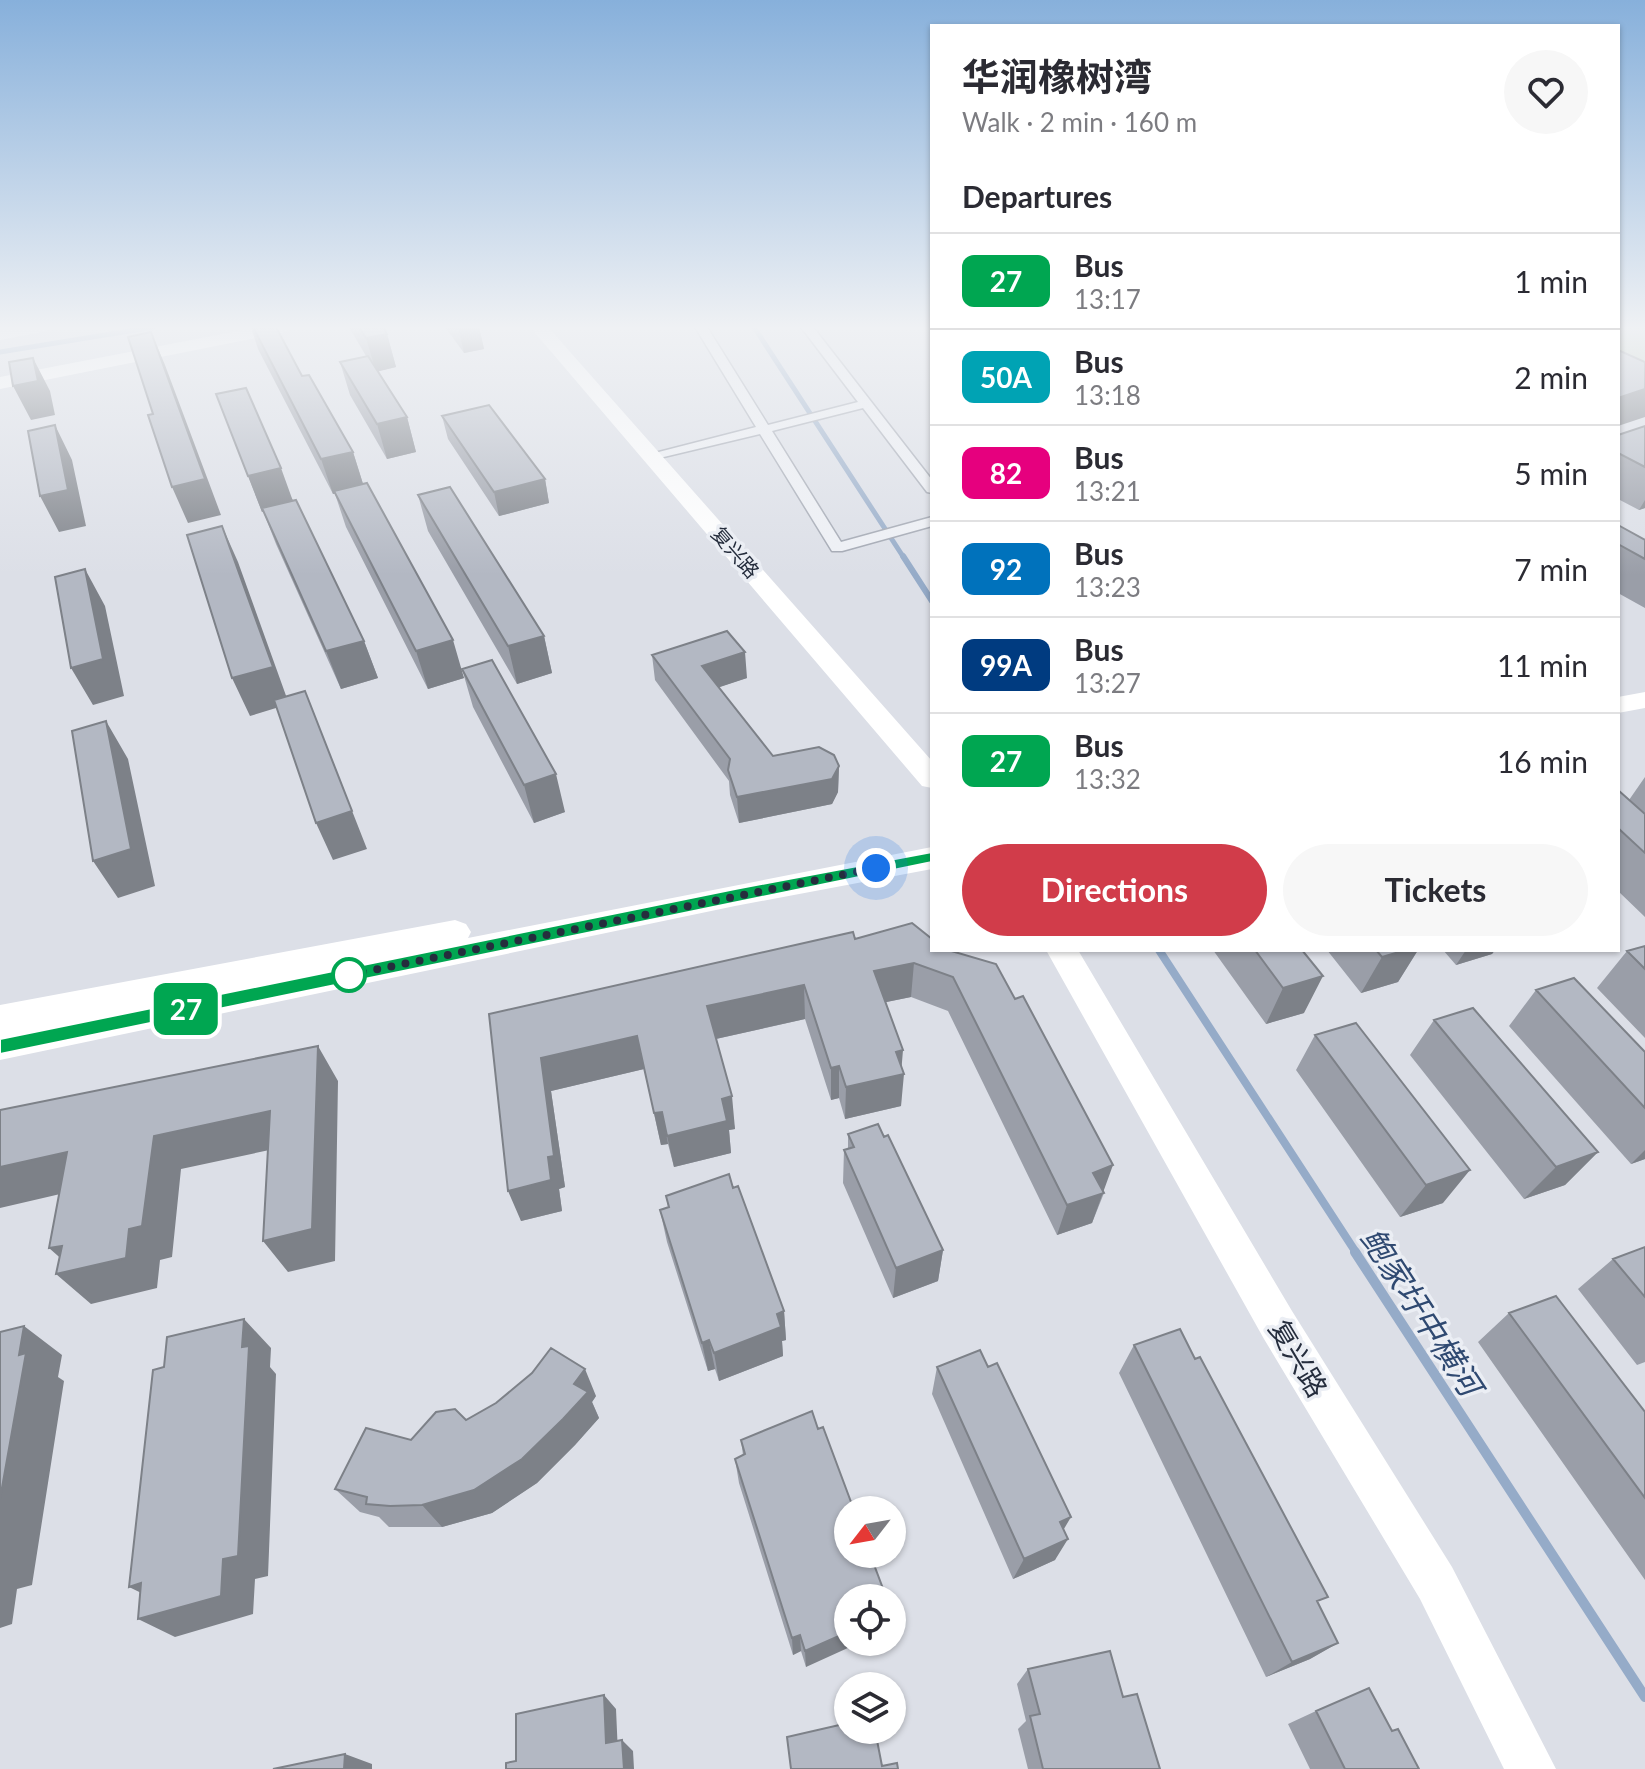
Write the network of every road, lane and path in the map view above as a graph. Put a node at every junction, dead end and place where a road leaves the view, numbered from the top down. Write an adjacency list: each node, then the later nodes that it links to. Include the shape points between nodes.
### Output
1 (615, 410): 7 (street, 复兴路)
2 (620, 410): 7 (street, 复兴路)
3 (751, 410): 6 (street)
4 (842, 410): 6 (street)
5 (868, 410): 8 (street)
6 (764, 430): 7 (street); 9 (street, via 837,548)
7 (659, 456): 14 (street, 复兴路); 15 (street, 复兴路)
8 (930, 486)
9 (930, 522)
10 (1645, 700): 11 (street)
11 (1620, 705)
12 (1645, 720): 13 (street)
13 (1620, 725)
14 (930, 751)
15 (930, 777)
16 (930, 839): 19 (street)
17 (930, 858): 20 (street)
18 (1063, 952): 21 (street, 复兴路, via 1278,1325 1436,1583)
19 (0, 1019)
20 (0, 1046)
21 (1531, 1769)

